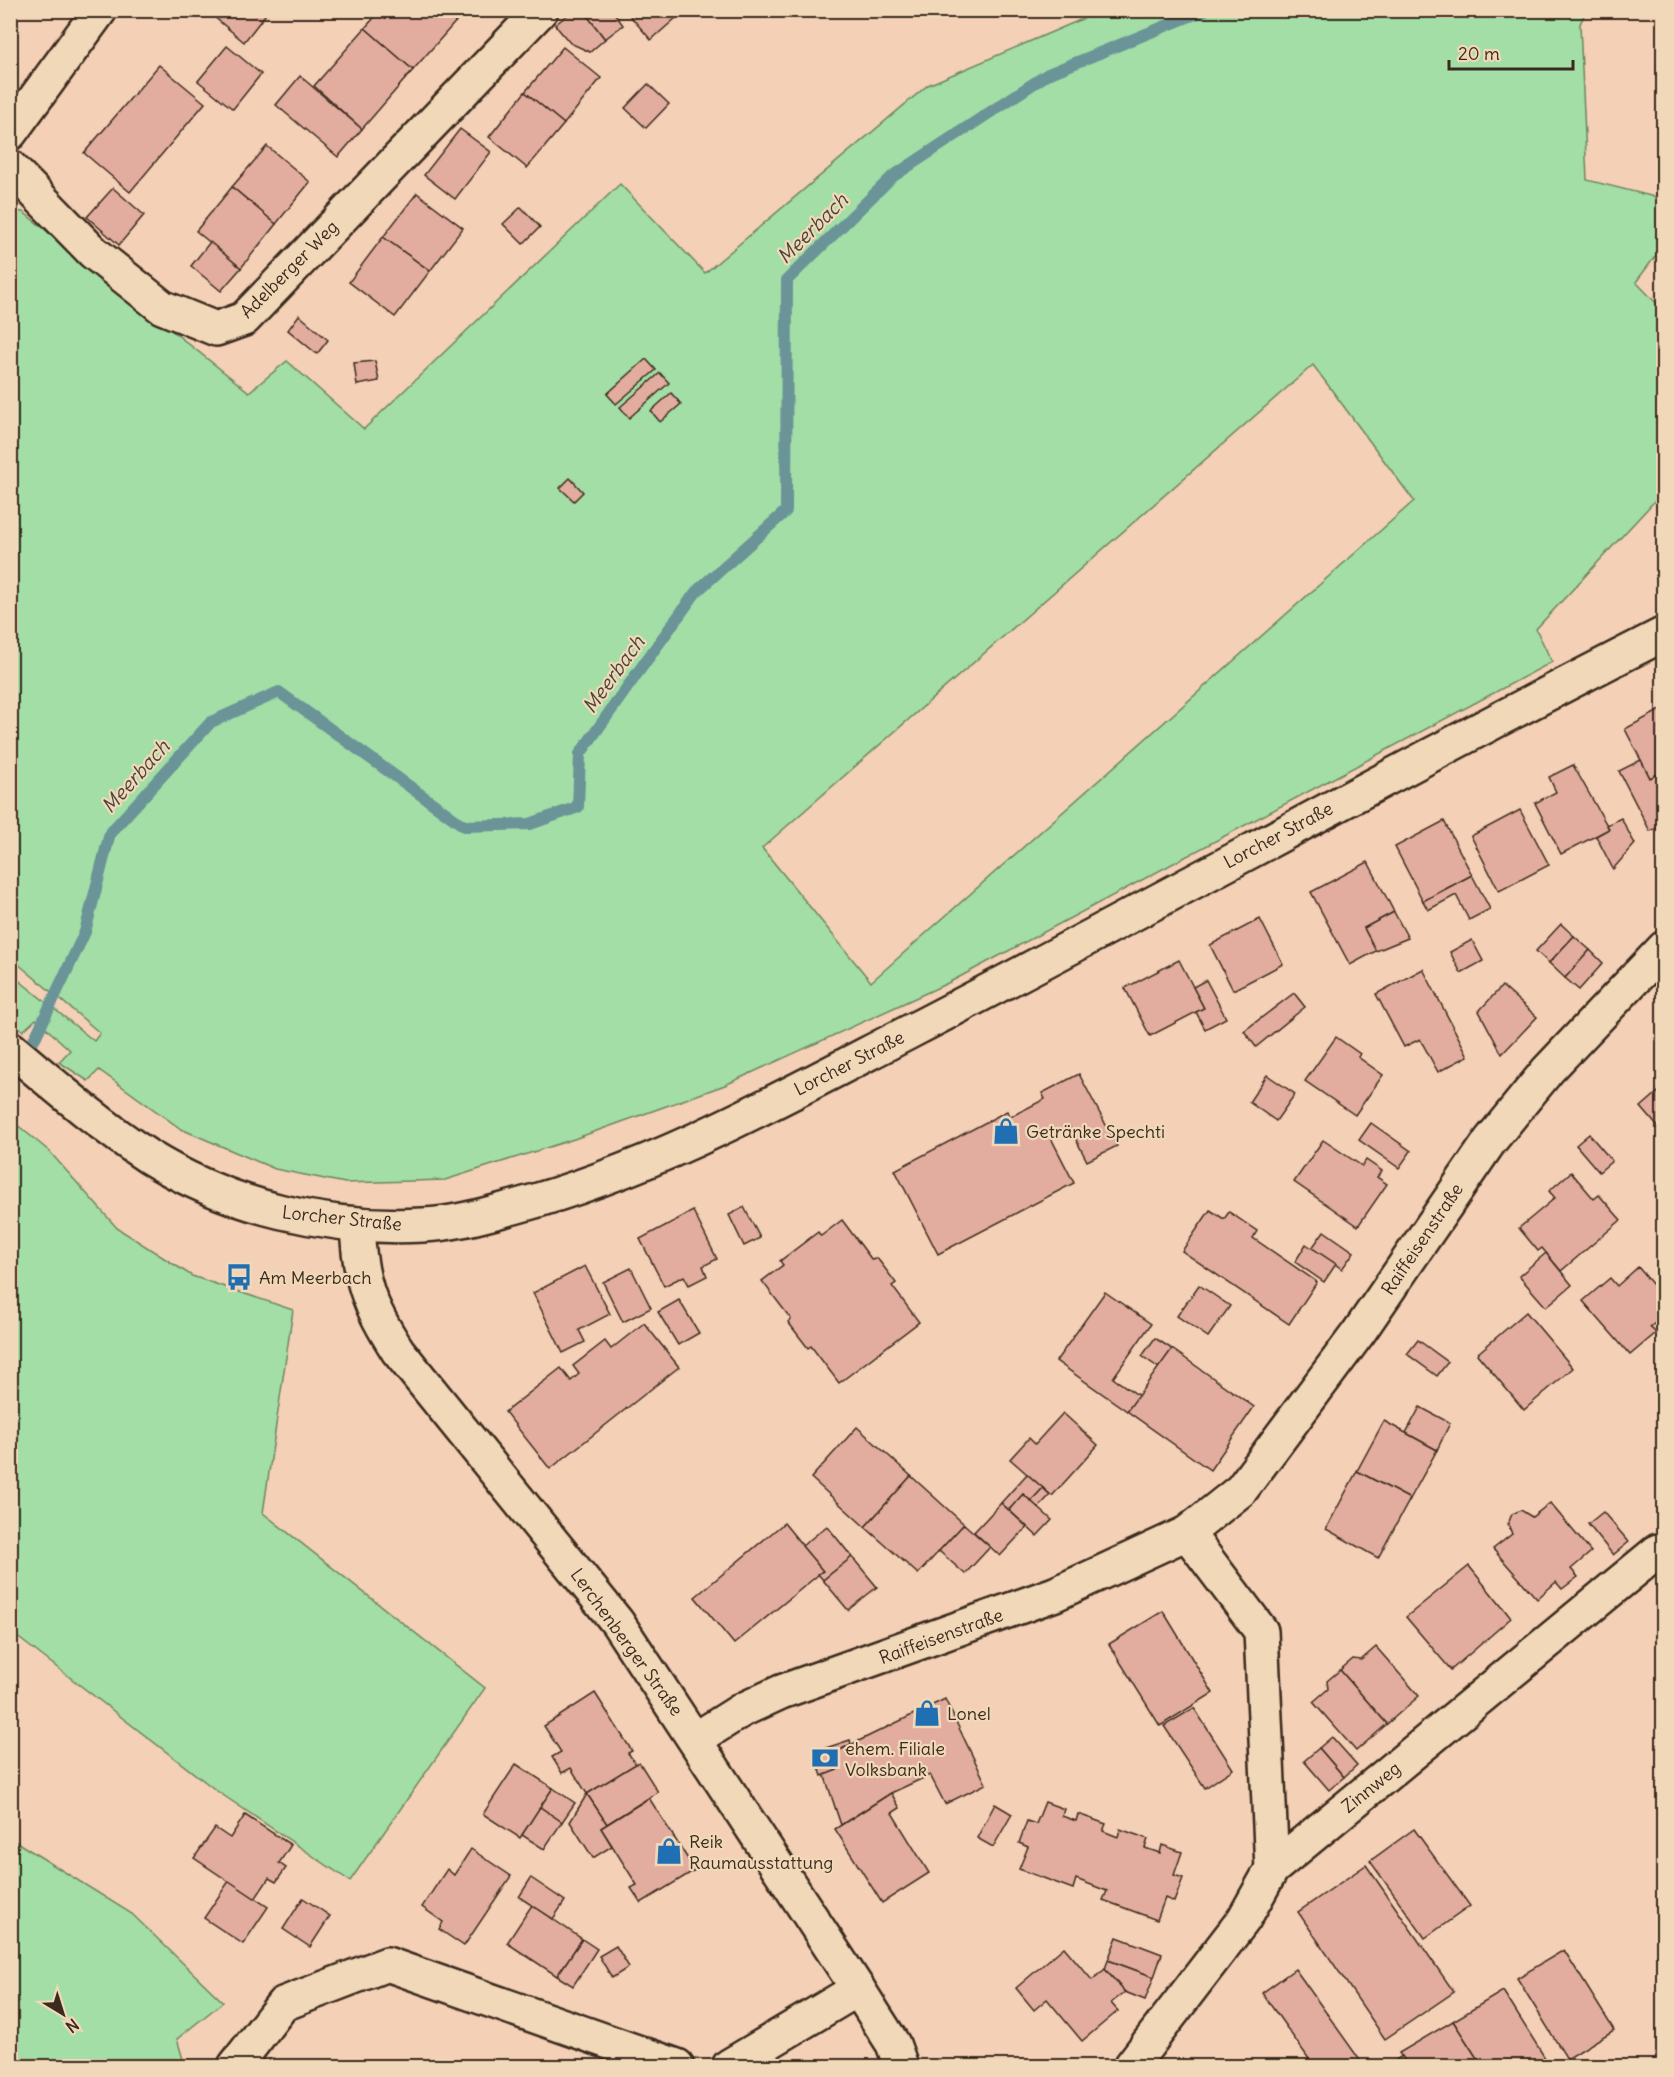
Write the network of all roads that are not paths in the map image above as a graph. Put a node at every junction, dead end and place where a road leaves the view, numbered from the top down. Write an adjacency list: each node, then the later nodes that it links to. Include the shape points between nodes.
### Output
1 (100, 10): 3 (street)
2 (541, 10): 4 (street, Adelberger Weg, via 243,319 216,329 162,307 93,252)
3 (10, 133)
4 (10, 168)
5 (1664, 634): 8 (street, Lorcher Straße, via 1351,795 1009,981 732,1124 565,1192 470,1218 425,1225)
6 (1664, 948): 9 (street, Raiffeisenstraße, via 1548,1070 1490,1141 1340,1359 1241,1490)
7 (10, 1048): 8 (street, Lorcher Straße, via 79,1106 151,1158 221,1192 275,1212)
8 (357, 1224): 11 (street, Lerchenberger Straße, via 359,1263 369,1302 398,1351 617,1622)
9 (1187, 1533): 11 (street, Raiffeisenstraße, via 1055,1594 781,1692 742,1710); 12 (street, via 1261,1631)
10 (1658, 1551): 12 (street, Zinnweg)
11 (696, 1739): 13 (street, Lerchenberger Straße)
12 (1272, 1869): 18 (street, Zinnweg, via 1244,1919)
13 (858, 1989): 16 (street); 17 (street, Lerchenberger Straße, via 893,2044)
14 (235, 2067): 15 (street, via 283,2004 387,1964)
15 (676, 2067)
16 (729, 2067)
17 (901, 2067)
18 (1131, 2067)

